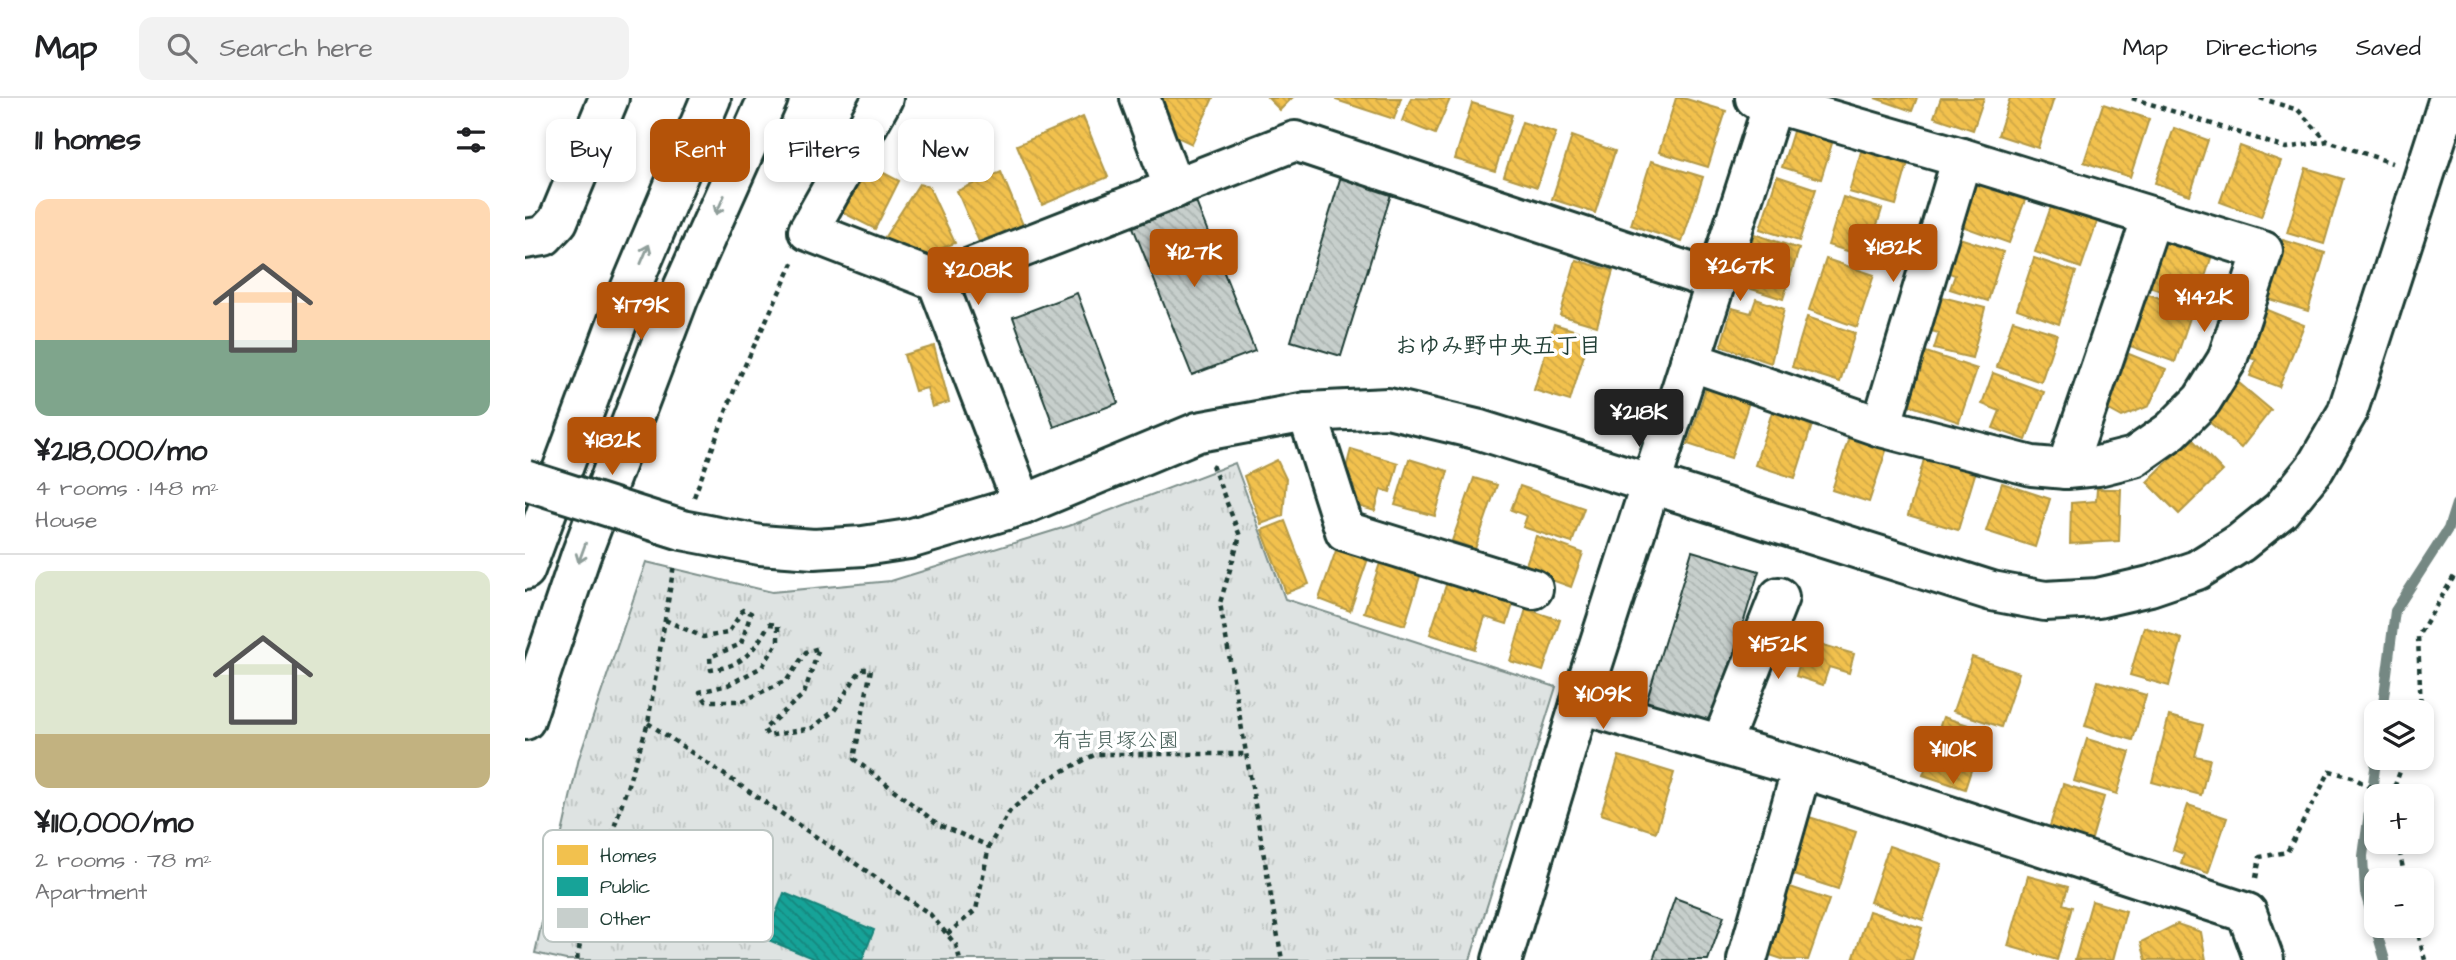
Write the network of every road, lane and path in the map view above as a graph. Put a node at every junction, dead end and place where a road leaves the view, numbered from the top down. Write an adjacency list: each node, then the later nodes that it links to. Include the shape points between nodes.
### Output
1 (609, 98): 14 (street, via 558,221 544,236)
2 (711, 98): 26 (street, one-way to 2, via 626,299)
3 (768, 98): 33 (street, one-way to 33, via 670,321 581,555)
4 (883, 98): 13 (street)
5 (1140, 98): 11 (street)
6 (2132, 98): 7 (path, via 2286,148 2328,141 2298,110)
7 (2260, 98)
8 (1764, 101): 10 (street); 16 (street)
9 (2444, 116): 23 (street, bridge, via 2347,413 2315,468 2281,510 2197,570 2098,598 2045,601 1992,591)
10 (1962, 158): 12 (street); 19 (street)
11 (1174, 189): 15 (street); 16 (street, via 1295,141)
12 (2152, 217): 21 (street); 21 (street, via 2263,251 2227,360 2202,400 2171,431 2134,457)
13 (808, 231): 15 (street); 25 (path, via 738,380)
14 (525, 239)
15 (937, 281): 24 (street)
16 (1716, 281): 17 (street)
17 (1690, 361): 19 (street); 23 (street)
18 (1307, 412): 20 (street); 23 (street, via 1388,408 1480,430); 28 (street, via 1345,531)
19 (1881, 427): 21 (street, via 2032,466)
20 (1198, 432): 24 (street); 36 (path, via 1240,536 1220,603)
21 (2066, 469)
22 (525, 480): 25 (street, bridge)
23 (1651, 484): 32 (street)
24 (1023, 505): 25 (street, via 909,539 863,547 760,545)
25 (682, 530): 30 (path)
26 (525, 570)
27 (2456, 573): 31 (path, via 2419,636)
28 (1533, 589)
29 (1779, 597): 35 (street)
30 (665, 620): 34 (path); 40 (path, via 703,637 728,633 743,610 751,613 741,645 709,657 711,670 729,667 755,648 769,624 778,625 778,642 762,667 728,685 700,692 706,701 743,701 787,680 806,652 819,648 804,694 764,729 768,736 812,727 834,711 861,669 871,669 854,759 939,825)
31 (2421, 700)
32 (1580, 704): 35 (street); 48 (street)
33 (525, 720)
34 (648, 723): 39 (path); 42 (path, via 930,914)
35 (1721, 744): 37 (street)
36 (1246, 754): 40 (path, via 1096,754 1046,780 1010,811); 47 (path)
37 (1802, 768): 41 (street); 49 (street)
38 (2366, 784): 41 (path, via 2330,771 2287,852 2260,857)
39 (613, 830)
40 (989, 846): 42 (path, via 976,909)
41 (2247, 913): 50 (street)
42 (947, 934): 46 (path)
43 (2419, 938): 51 (path)
44 (580, 942): 45 (path)
45 (577, 960)
46 (960, 960)
47 (1282, 960)
48 (1502, 960)
49 (1747, 960)
50 (2264, 960)
51 (2425, 960)

